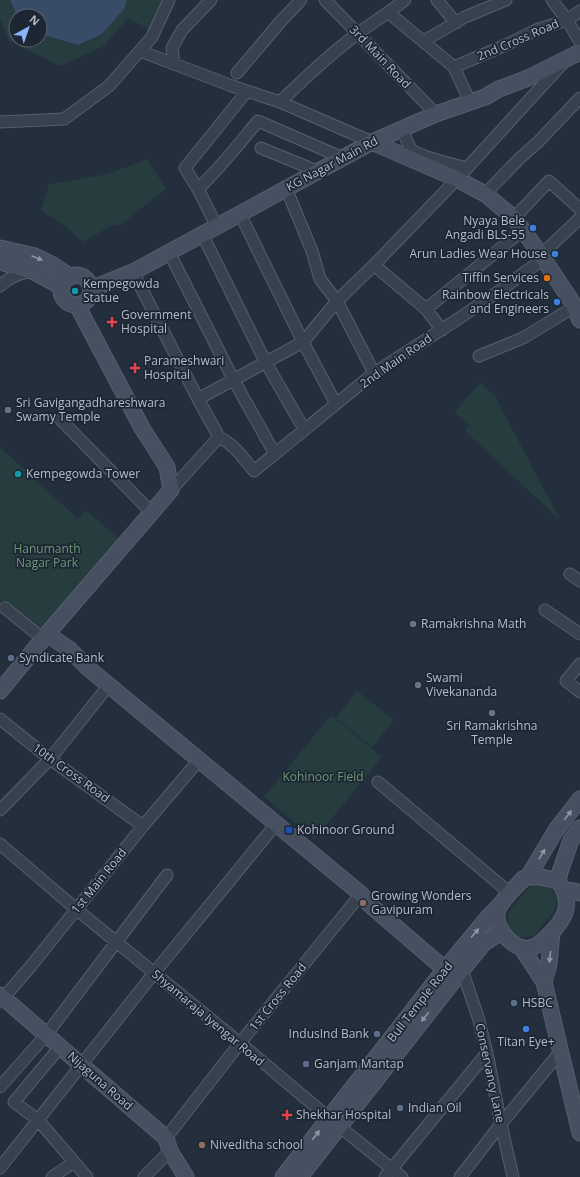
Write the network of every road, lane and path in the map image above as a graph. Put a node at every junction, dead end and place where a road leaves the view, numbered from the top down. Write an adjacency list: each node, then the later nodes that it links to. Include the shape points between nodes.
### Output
1 (169, 0): 16 (street, via 152,37)
2 (211, 0): 19 (street, via 182,30 172,48)
3 (301, 0): 21 (street)
4 (405, 0): 10 (street)
5 (437, 0): 12 (street)
6 (506, 0): 12 (street)
7 (552, 0): 11 (street)
8 (332, 2): 13 (street, 3rd Main Road)
9 (580, 11): 11 (street, 2nd Cross Road)
10 (389, 13): 13 (street); 14 (street)
11 (567, 20): 15 (street); 20 (street, 2nd Cross Road, via 536,30)
12 (456, 23): 14 (street)
13 (357, 34): 24 (street, via 320,64); 26 (street, 3rd Main Road)
14 (424, 41): 20 (street)
15 (580, 42)
16 (140, 50): 19 (street); 27 (street, via 109,86 64,119)
17 (580, 52): 18 (street, KG Nagar Main Rd)
18 (567, 60): 25 (street, KG Nagar Main Rd); 33 (street)
19 (174, 64): 22 (street)
20 (454, 67): 25 (street)
21 (237, 73)
22 (247, 91): 24 (street); 34 (street, via 185,168)
23 (580, 98): 36 (street)
24 (280, 102): 29 (street)
25 (470, 102): 26 (street, KG Nagar Main Rd)
26 (436, 114): 28 (street, KG Nagar Main Rd)
27 (0, 122)
28 (402, 129): 29 (street, KG Nagar Main Rd); 33 (street, via 412,150)
29 (372, 142): 31 (street, KG Nagar Main Rd); 33 (street)
30 (261, 148): 32 (street)
31 (342, 158): 32 (street, KG Nagar Main Rd); 34 (street, via 258,121 228,158)
32 (317, 171): 35 (street, KG Nagar Main Rd)
33 (462, 174): 36 (street); 47 (street)
34 (198, 188): 41 (street)
35 (286, 188): 38 (street, KG Nagar Main Rd); 53 (street, via 312,251 320,279)
36 (485, 194): 40 (street)
37 (580, 209): 40 (street, via 549,181)
38 (240, 214): 41 (street, KG Nagar Main Rd); 58 (street)
39 (580, 218): 45 (street, 2nd Main Road)
40 (518, 224): 45 (street); 56 (street)
41 (217, 227): 42 (street, KG Nagar Main Rd)
42 (202, 234): 44 (street, KG Nagar Main Rd); 60 (street)
43 (0, 248): 50 (street, one-way to 50, via 35,256 53,265)
44 (170, 252): 49 (street, KG Nagar Main Rd); 62 (street)
45 (542, 257): 55 (street); 57 (street, 2nd Main Road)
46 (0, 262): 48 (street)
47 (374, 265): 53 (street); 56 (street)
48 (32, 271): 50 (street); 51 (street, via 20,273)
49 (133, 272): 52 (street, KG Nagar Main Rd); 63 (street)
50 (66, 282): 52 (street, via 77,276 89,282); 54 (street, via 62,294 70,304)
51 (0, 286)
52 (91, 289): 54 (street, via 90,297 85,303)
53 (337, 301): 58 (street); 61 (street)
54 (77, 305): 69 (street, via 142,428 167,467)
55 (576, 306): 59 (street, via 523,338)
56 (426, 309): 57 (street)
57 (442, 330): 61 (street, 2nd Main Road)
58 (303, 342): 60 (street); 64 (street)
59 (479, 356)
60 (266, 362): 62 (street); 66 (street)
61 (374, 373): 64 (street, 2nd Main Road)
62 (234, 379): 63 (street); 68 (street)
63 (198, 399): 67 (street)
64 (336, 404): 66 (street, 2nd Main Road)
65 (61, 420): 70 (street)
66 (304, 429): 68 (street, 2nd Main Road)
67 (219, 437): 68 (street, 2nd Main Road, via 228,442 254,471); 69 (street)
68 (275, 454)
69 (170, 490): 70 (street)
70 (151, 512): 75 (street)
71 (570, 574): 72 (street)
72 (580, 582)
73 (5, 608): 77 (street)
74 (545, 610): 76 (street)
75 (59, 619): 77 (street); 78 (street)
76 (580, 634)
77 (45, 636): 78 (street); 81 (street)
78 (69, 649): 80 (street)
79 (580, 664): 82 (street, via 566,681)
80 (109, 685): 84 (street); 85 (street)
81 (0, 691)
82 (580, 692)
83 (0, 719): 84 (street, 10th Cross Road)
84 (50, 759): 88 (street); 90 (street, 10th Cross Road)
85 (199, 760): 89 (street); 90 (street, 1st Main Road)
86 (378, 782): 96 (street)
87 (580, 799): 94 (street, one-way to 87, via 556,830)
88 (0, 810)
89 (276, 824): 98 (street); 107 (street)
90 (143, 826): 101 (street, 1st Main Road)
91 (580, 828): 95 (street, via 571,840 560,872)
92 (0, 844): 101 (street, Shyamaraja Iyengar Road)
93 (167, 875): 104 (street)
94 (528, 877): 95 (street, via 541,877); 96 (street)
95 (561, 885): 97 (street); 100 (street)
96 (510, 893): 99 (street)
97 (580, 893)
98 (361, 894): 106 (street, via 370,896); 111 (street, 1st Cross Road)
99 (500, 905): 102 (street, via 496,922); 106 (street, Bull Temple Road, one-way to 99, via 489,916)
100 (573, 906): 103 (street)
101 (76, 910): 104 (street, Shyamaraja Iyengar Road); 109 (street, 1st Main Road, via 31,966)
102 (501, 932): 105 (street); 106 (street, Bull Temple Road)
103 (552, 932): 105 (street, via 536,946); 108 (street, one-way to 108, via 549,964)
104 (117, 942): 107 (street, Shyamaraja Iyengar Road); 110 (street)
105 (520, 947): 108 (street)
106 (454, 969): 114 (street, Conservancy Lane, via 478,1017); 118 (street, Bull Temple Road)
107 (154, 973): 111 (street, Shyamaraja Iyengar Road); 115 (street)
108 (544, 982): 113 (street)
109 (1, 998): 110 (street, Nijaguna Road)
110 (46, 1035): 112 (street, Nijaguna Road); 116 (street)
111 (240, 1043): 118 (street, Shyamaraja Iyengar Road); 121 (street, 1st Cross Road)
112 (60, 1047): 115 (street, Nijaguna Road); 117 (street, via 14,1102)
113 (561, 1051): 119 (street); 120 (street)
114 (488, 1053): 119 (street, Conservancy Lane); 124 (street)
115 (81, 1065): 117 (street); 121 (street, Nijaguna Road)
116 (0, 1087)
117 (38, 1120): 122 (street); 123 (street)
118 (334, 1122): 124 (street, Shyamaraja Iyengar Road); 129 (street, Bull Temple Road, one-way to 118); 130 (street, Bull Temple Road)
119 (501, 1124): 132 (street); 133 (street, Conservancy Lane)
120 (580, 1133)
121 (168, 1144): 125 (street, 1st Cross Road); 128 (street, Nijaguna Road)
122 (74, 1162): 126 (street); 127 (street)
123 (0, 1168)
124 (388, 1173): 131 (street, Shyamaraja Iyengar Road)
125 (147, 1176)
126 (52, 1177)
127 (87, 1177)
128 (186, 1177)
129 (283, 1177)
130 (300, 1177)
131 (402, 1177)
132 (460, 1177)
133 (513, 1177)

